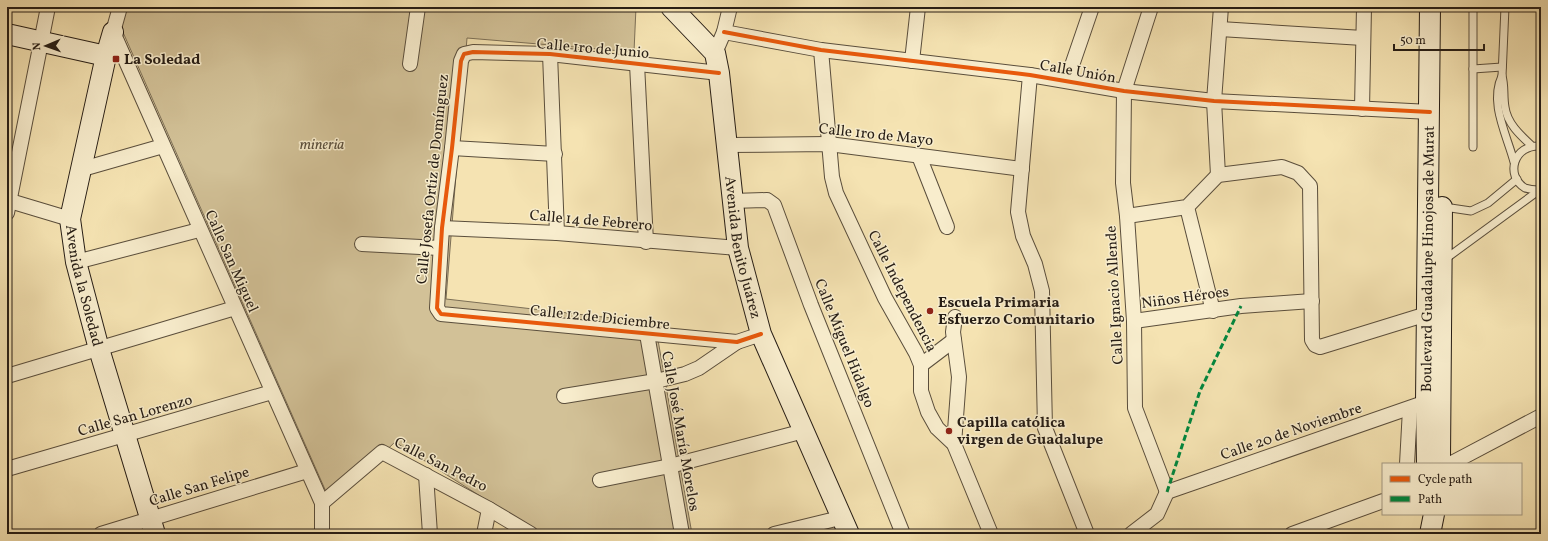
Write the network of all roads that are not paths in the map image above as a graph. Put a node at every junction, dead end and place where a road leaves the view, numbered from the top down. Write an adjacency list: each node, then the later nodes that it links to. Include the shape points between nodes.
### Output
1 (48, 7): 20 (street)
2 (120, 7): 16 (street)
3 (418, 7): 27 (street)
4 (671, 7): 22 (street)
5 (730, 7): 17 (street)
6 (918, 7): 26 (street)
7 (1092, 7): 34 (street)
8 (1151, 7): 35 (street, Calle Ignacio Allende)
9 (1222, 7): 15 (street)
10 (1364, 7): 19 (street)
11 (1430, 7): 38 (street, Boulevard Guadalupe Hinojosa de Murat)
12 (1442, 7): 55 (street, Boulevard Guadalupe Hinojosa de Murat)
13 (1473, 7): 30 (lane)
14 (1505, 7): 29 (lane)
15 (1220, 28): 19 (street); 36 (street)
16 (113, 32): 25 (street, Avenida la Soledad); 42 (street, Calle San Miguel)
17 (724, 32): 21 (street, Calle Unión); 22 (street)
18 (7, 34): 20 (street)
19 (1363, 38): 37 (street)
20 (41, 42): 25 (street); 56 (street)
21 (821, 50): 26 (street, Calle Unión); 39 (street, Calle Independencia)
22 (715, 53): 31 (street, Avenida Benito Juárez)
23 (464, 54): 24 (street, Calle 1ro de Junio); 45 (street, Calle Josefa Ortiz de Domínguez, via 461,61)
24 (550, 54): 28 (street, Calle 1ro de Junio); 46 (street)
25 (106, 56): 50 (street, Avenida la Soledad)
26 (912, 61): 32 (street, Calle Unión)
27 (410, 64)
28 (637, 64): 31 (street, Calle 1ro de Junio); 64 (street)
29 (1502, 67): 30 (lane); 33 (lane)
30 (1473, 69): 43 (lane)
31 (719, 73): 40 (street, Avenida Benito Juárez)
32 (1030, 75): 34 (street, Calle Unión); 49 (street)
33 (1502, 76): 41 (lane, via 1505,85 1505,107 1509,119 1516,131); 48 (lane, via 1498,85 1497,104)
34 (1067, 80): 35 (street, Calle Unión)
35 (1124, 91): 36 (street, Calle Unión); 58 (street, Calle Ignacio Allende, via 1123,183)
36 (1214, 101): 37 (street, Calle Unión); 51 (street)
37 (1362, 109): 38 (street, Calle Unión)
38 (1430, 112): 74 (street, Boulevard Guadalupe Hinojosa de Murat)
39 (829, 144): 40 (street, Calle 1ro de Mayo); 47 (street, Calle 1ro de Mayo); 82 (street, Calle Independencia, via 836,193 885,298)
40 (726, 145): 54 (street, Avenida Benito Juárez)
41 (1531, 145): 44 (lane); 48 (lane, via 1520,151)
42 (164, 146): 50 (street); 62 (street, Calle San Miguel)
43 (1473, 146)
44 (1541, 146)
45 (452, 148): 46 (street); 61 (street, Calle Josefa Ortiz de Domínguez)
46 (555, 154): 63 (street)
47 (919, 156): 49 (street, Calle 1ro de Mayo); 60 (street)
48 (1514, 162): 52 (lane)
49 (1022, 169): 118 (street, via 1018,212 1023,236 1036,264 1042,291 1045,428)
50 (80, 170): 59 (street, Avenida la Soledad)
51 (1218, 175): 57 (street); 70 (street, via 1282,167 1298,173 1310,186)
52 (1517, 179): 53 (lane, via 1526,188); 55 (lane, via 1488,203 1471,211)
53 (1539, 190): 68 (lane)
54 (732, 201): 67 (street, Avenida Benito Juárez); 116 (street, Calle Miguel Hidalgo, via 767,200 774,206)
55 (1442, 206): 68 (street, Boulevard Guadalupe Hinojosa de Murat)
56 (8, 207): 59 (street)
57 (1186, 207): 58 (street); 73 (street)
58 (1127, 216): 76 (street, Calle Ignacio Allende)
59 (70, 219): 69 (street, Avenida la Soledad)
60 (947, 227)
61 (442, 228): 63 (street, Calle 14 de Febrero); 66 (street, Calle Josefa Ortiz de Domínguez)
62 (199, 230): 69 (street); 71 (street, Calle San Miguel)
63 (558, 233): 64 (street, Calle 14 de Febrero)
64 (646, 242): 67 (street, Calle 14 de Febrero)
65 (362, 244): 66 (street)
66 (440, 248): 72 (street, Calle Josefa Ortiz de Domínguez)
67 (738, 248): 78 (street, Avenida Benito Juárez)
68 (1442, 261): 94 (street, Boulevard Guadalupe Hinojosa de Murat)
69 (76, 262): 81 (street, Avenida la Soledad)
70 (1312, 301): 73 (street, Niños Héroes, via 1241,306); 74 (street, via 1312,340 1320,347)
71 (235, 308): 81 (street); 85 (street, Calle San Miguel)
72 (437, 308): 77 (street, Calle 12 de Diciembre, via 441,314)
73 (1213, 311): 76 (street, Niños Héroes)
74 (1427, 314): 87 (street, Boulevard Guadalupe Hinojosa de Murat)
75 (955, 317): 79 (street)
76 (1134, 321): 101 (street, Calle Ignacio Allende, via 1135,408)
77 (647, 334): 80 (street, Calle 12 de Diciembre); 84 (street, Calle José María Morelos)
78 (761, 334): 80 (street, Calle 12 de Diciembre); 89 (street, Avenida Benito Juárez)
79 (954, 340): 82 (street); 91 (street, via 958,377)
80 (737, 342): 84 (street, via 699,368)
81 (99, 349): 83 (street); 90 (street, Avenida la Soledad)
82 (922, 366): 91 (street, Calle Independencia, via 921,391 928,412 937,428)
83 (7, 376)
84 (656, 381): 86 (street); 96 (street, Calle José María Morelos)
85 (272, 392): 90 (street, Calle San Lorenzo); 98 (street, Calle San Miguel)
86 (564, 396)
87 (1418, 405): 92 (street); 93 (street, Boulevard Guadalupe Hinojosa de Murat); 101 (street, Calle 20 de Noviembre)
88 (1541, 416): 95 (street)
89 (804, 431): 96 (street); 107 (street, Avenida Benito Juárez)
90 (125, 436): 97 (street, Calle San Lorenzo); 108 (street, Avenida la Soledad)
91 (954, 444): 117 (street, Calle Independencia)
92 (1406, 463)
93 (1427, 463)
94 (1440, 463)
95 (1452, 463)
96 (670, 466): 100 (street); 114 (street, Calle José María Morelos)
97 (7, 469)
98 (307, 471): 103 (street, Calle San Miguel); 108 (street, Calle San Felipe)
99 (426, 475): 103 (street, Calle San Pedro, via 382,452); 104 (street, Calle San Pedro); 111 (street)
100 (600, 480)
101 (1166, 492): 119 (street, via 1157,514)
102 (1382, 501): 120 (street)
103 (322, 503): 110 (street)
104 (489, 509): 112 (street); 113 (street, Calle San Pedro)
105 (1426, 515): 121 (street)
106 (1434, 515): 122 (street)
107 (846, 526): 115 (street)
108 (153, 527): 109 (street, Calle San Felipe)
109 (101, 534)
110 (322, 534)
111 (430, 534)
112 (484, 534)
113 (531, 534)
114 (682, 534)
115 (774, 534)
116 (903, 534)
117 (991, 534)
118 (1087, 534)
119 (1131, 534)
120 (1292, 534)
121 (1427, 534)
122 (1430, 534)

